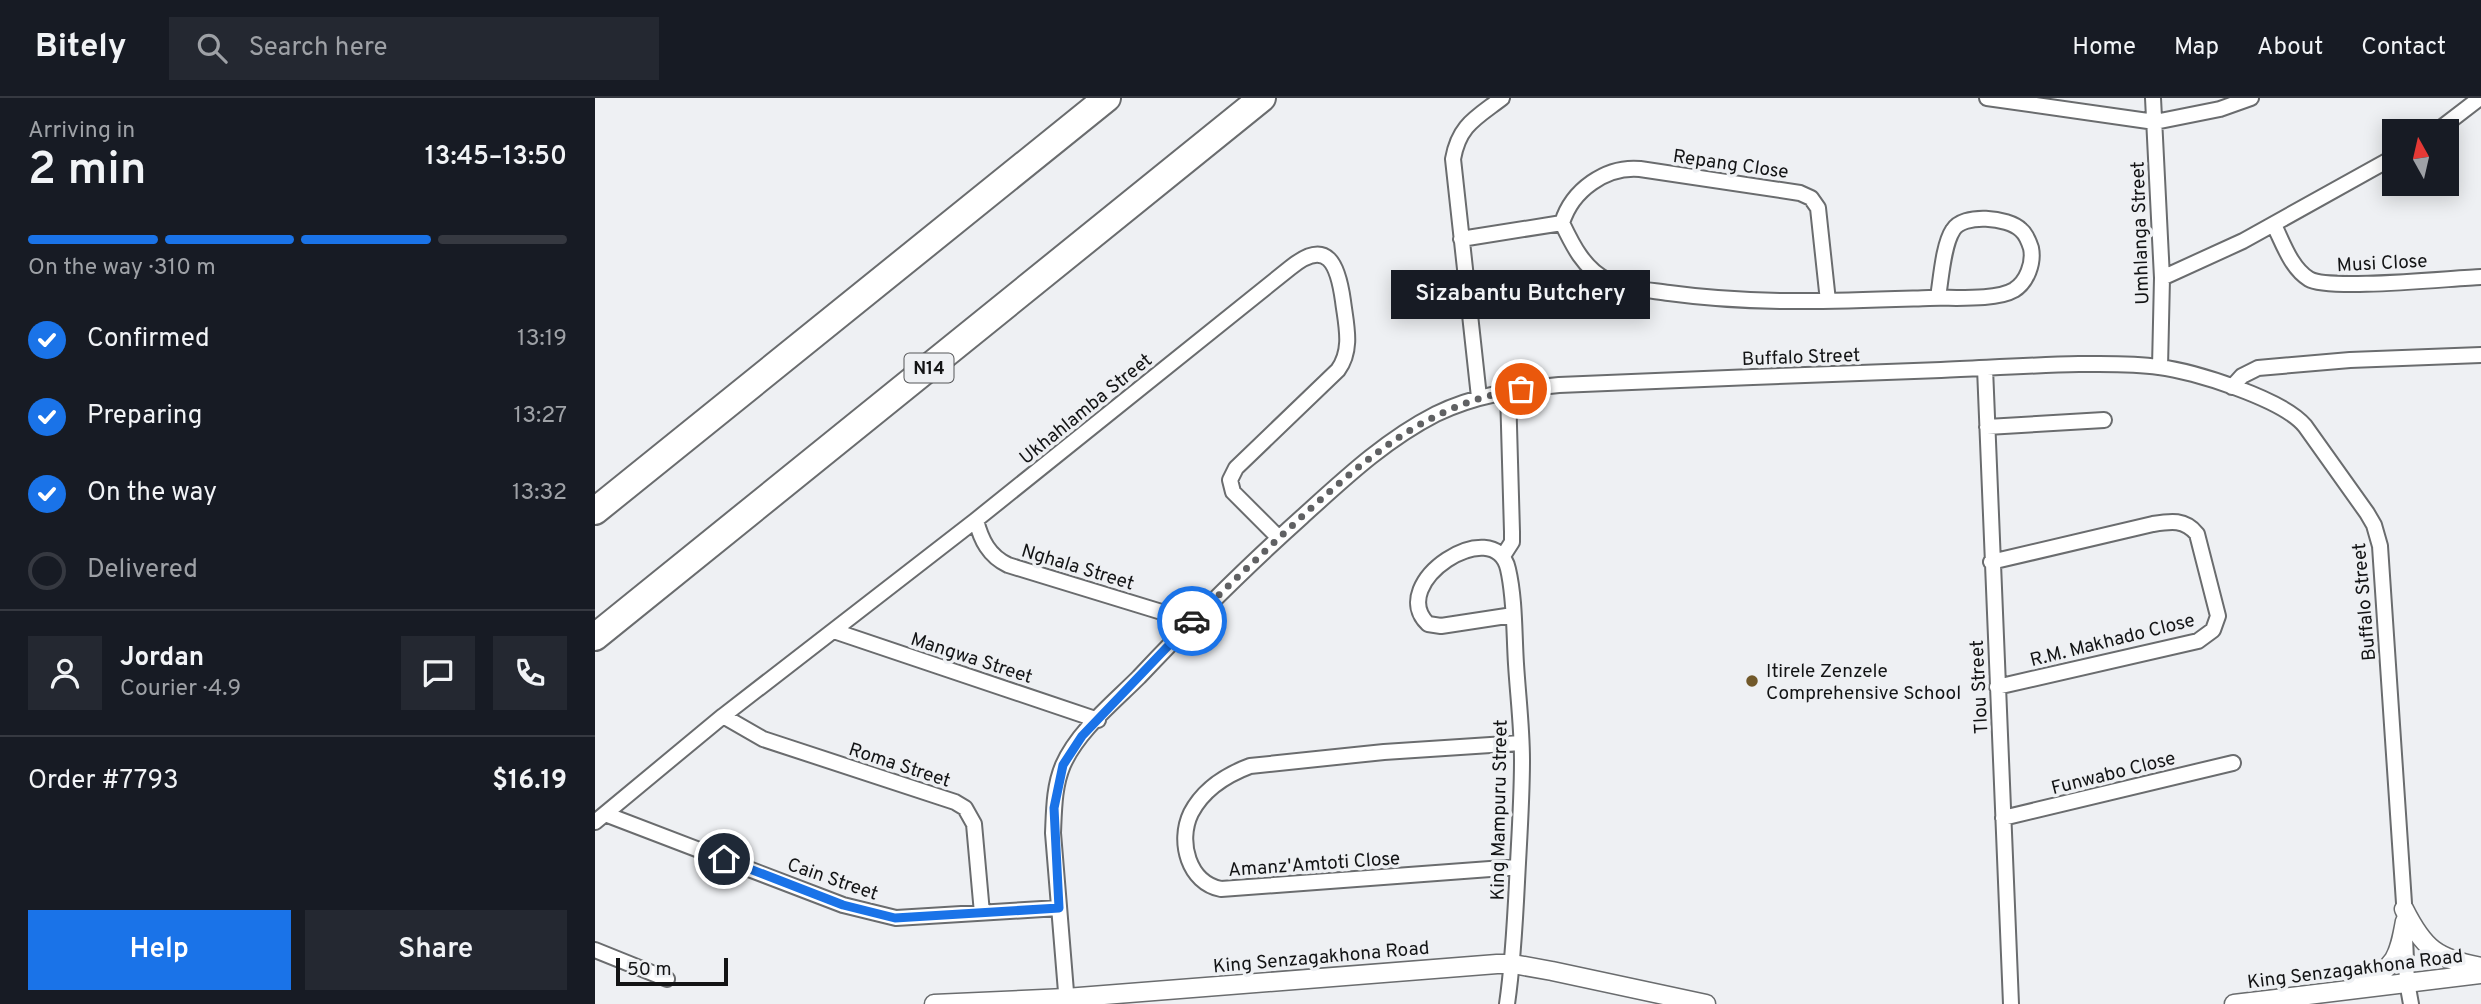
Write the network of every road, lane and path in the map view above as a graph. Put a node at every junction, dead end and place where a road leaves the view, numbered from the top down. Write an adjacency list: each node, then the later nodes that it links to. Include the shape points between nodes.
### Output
1 (1107, 98): 26 (highway)
2 (1262, 98): 34 (highway, N14)
3 (1502, 98): 13 (street, via 1458,137 1454,171)
4 (1987, 98): 9 (street)
5 (2153, 98): 9 (street, Umhlanga Street)
6 (2251, 98): 9 (street)
7 (2480, 98): 8 (street)
8 (2453, 119)
9 (2155, 122): 15 (street, Umhlanga Street)
10 (2382, 164): 12 (street)
11 (1562, 223): 13 (street); 17 (street, via 1586,263 1616,284 1723,299); 17 (street, Repang Close, via 1576,196 1620,169 1800,193 1818,208)
12 (2273, 225): 14 (street, Musi Close, via 2301,272 2318,283); 15 (street)
13 (1461, 239): 23 (street)
14 (2481, 277)
15 (2162, 278): 19 (street, Umhlanga Street)
16 (1938, 298): 16 (street, via 2012,291 2024,281 2031,259 2022,230 1991,220 1959,223 1949,236); 17 (street)
17 (1828, 301)
18 (2481, 355): 21 (street, via 2270,366 2250,371)
19 (2159, 367): 20 (street, Buffalo Street, via 2129,363); 21 (street, Buffalo Street)
20 (1985, 368): 22 (street, Buffalo Street, via 1559,385); 25 (street, Tlou Street)
21 (2232, 387): 45 (street, Buffalo Street, via 2300,420 2374,525 2384,596)
22 (1508, 391): 23 (street, Buffalo Street); 29 (street, King Mampuru Street, via 1512,542)
23 (1479, 397): 28 (street, Buffalo Street, via 1436,414 1384,446)
24 (2104, 420): 25 (street)
25 (1987, 427): 30 (street, Tlou Street)
26 (595, 511)
27 (976, 520): 28 (street, Ukhahlamba Street, via 1300,259 1321,256 1339,275 1348,340 1345,361 1230,475 1233,492); 32 (street, Nghala Street, via 988,550 1008,565); 33 (street, Ukhahlamba Street)
28 (1279, 538): 32 (street, Buffalo Street)
29 (1503, 556): 31 (street, King Mampuru Street); 31 (street, via 1481,548 1465,549 1450,557 1422,586 1417,610 1428,624 1441,626)
30 (1991, 562): 35 (street, Tlou Street); 35 (street, R.M. Makhado Close, via 2179,521 2197,534 2217,617 2213,630 2198,641)
31 (1513, 615): 38 (street, King Mampuru Street)
32 (1191, 621): 37 (street, Buffalo Street)
33 (834, 631): 36 (street, Ukhahlamba Street); 37 (street, Mangwa Street)
34 (595, 637)
35 (1997, 687): 41 (street, Tlou Street)
36 (723, 716): 40 (street, Ukhahlamba Street); 44 (street, Roma Street, via 763,739 965,808 974,824)
37 (1098, 720): 43 (street, Buffalo Street, via 1063,765 1055,794)
38 (1521, 743): 42 (street, King Mampuru Street); 42 (street, Amanz'Amtoti Close, via 1250,765 1231,773 1202,797 1191,814 1187,841 1195,873 1209,887 1221,889)
39 (2233, 763): 41 (street, Funwabo Close)
40 (600, 818): 44 (street, Cain Street, via 862,911 905,918)
41 (2003, 818): 57 (street, Tlou Street)
42 (1517, 867): 47 (street, King Mampuru Street)
43 (1059, 908): 44 (street, Cain Street); 53 (street, Buffalo Street)
44 (982, 913)
45 (2405, 915): 48 (street, via 2429,949 2444,958); 51 (street, Buffalo Street); 52 (street, via 2400,947 2391,965)
46 (595, 950): 50 (street)
47 (1513, 964): 53 (street, King Senzagakhona Road, via 1324,976); 55 (street, King Mampuru Street); 56 (street, King Senzagakhona Road)
48 (2481, 967)
49 (2481, 974): 51 (street, King Senzagakhona Road)
50 (667, 979)
51 (2407, 982): 52 (street, King Senzagakhona Road); 59 (street, Buffalo Street)
52 (2346, 989): 58 (street, King Senzagakhona Road)
53 (1067, 1001): 54 (street, King Senzagakhona Road)
54 (934, 1004)
55 (1507, 1004)
56 (1706, 1004)
57 (2011, 1004)
58 (2234, 1004)
59 (2411, 1004)

